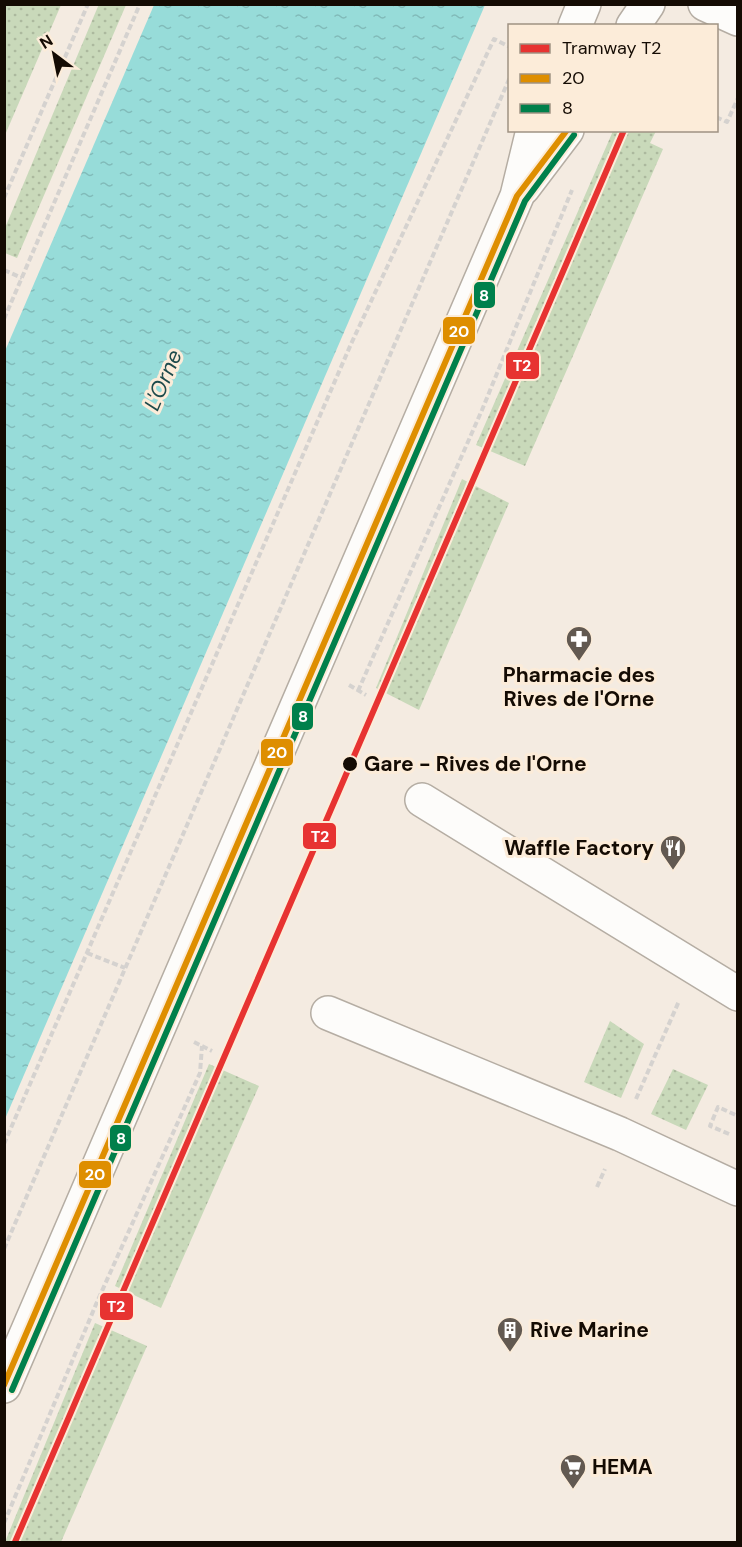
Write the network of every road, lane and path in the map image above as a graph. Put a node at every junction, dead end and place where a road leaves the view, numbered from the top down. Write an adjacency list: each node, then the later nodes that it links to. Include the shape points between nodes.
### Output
1 (88, 4): 17 (path)
2 (140, 4): 19 (path)
3 (584, 4): 7 (main road)
4 (648, 4): 8 (main road)
5 (705, 4): 6 (main road)
6 (738, 19)
7 (575, 24)
8 (634, 24)
9 (508, 46): 25 (path, via 494,39 356,333)
10 (508, 82): 27 (path)
11 (738, 98): 12 (path, via 727,122)
12 (718, 118)
13 (533, 132): 16 (main road)
14 (565, 132): 16 (main road)
15 (577, 180): 22 (path, via 482,410)
16 (517, 196): 40 (main road)
17 (4, 198)
18 (4, 270): 19 (path)
19 (22, 278): 20 (path)
20 (4, 319)
21 (345, 682): 22 (path)
22 (358, 691): 23 (path)
23 (366, 695)
24 (422, 800): 26 (main road)
25 (87, 953): 27 (path); 36 (path)
26 (694, 967): 28 (main road); 34 (path)
27 (125, 968): 39 (path)
28 (738, 994)
29 (328, 1013): 34 (main road)
30 (191, 1041): 31 (path)
31 (202, 1046): 32 (path); 41 (path, via 200,1073)
32 (212, 1051)
33 (738, 1116): 35 (path, via 718,1107 710,1126)
34 (620, 1134): 37 (path); 38 (main road)
35 (729, 1134)
36 (4, 1144)
37 (597, 1187)
38 (738, 1190)
39 (4, 1249)
40 (4, 1386)
41 (4, 1523)

